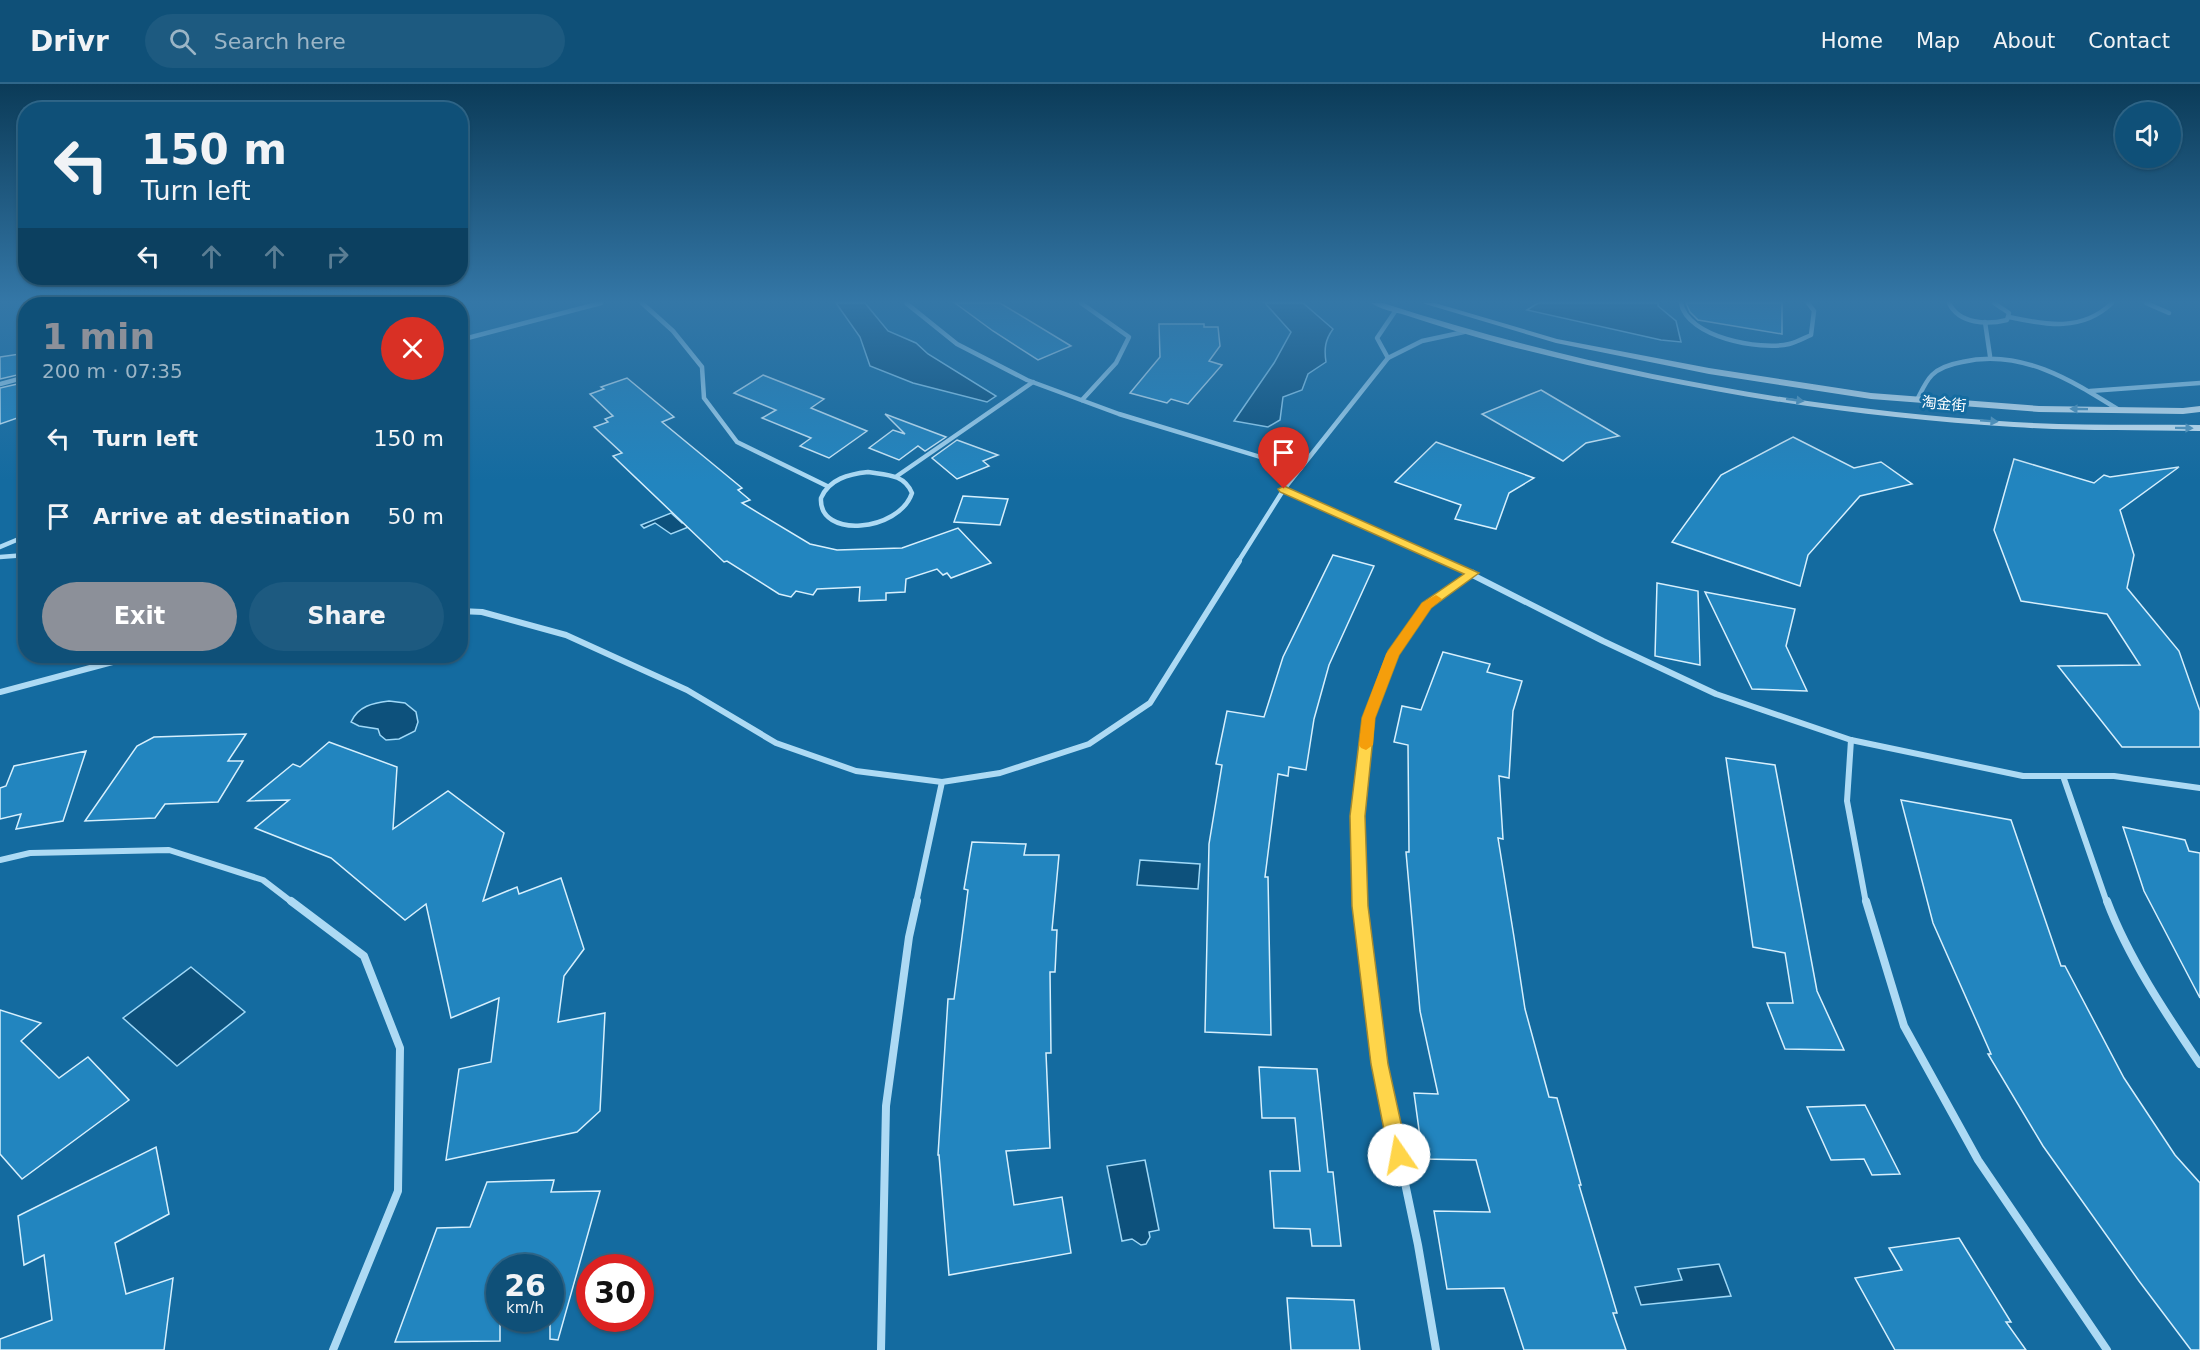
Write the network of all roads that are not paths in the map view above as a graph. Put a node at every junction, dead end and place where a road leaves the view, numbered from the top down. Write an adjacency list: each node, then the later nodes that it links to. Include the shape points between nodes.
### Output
1 (698, 362): 21 (street, via 702,367 704,398 737,442)
2 (993, 362): 10 (street)
3 (1116, 362): 15 (street)
4 (1385, 362): 19 (street)
5 (1582, 362): 18 (street, 淘金街, one-way to 18, via 1717,389 1890,414 2044,426)
6 (1664, 362): 14 (street, 淘金街, via 1871,396)
7 (1960, 362): 14 (street, via 1932,374)
8 (2020, 362): 13 (street, via 2067,377)
9 (18, 379): 12 (street)
10 (1033, 382): 15 (street); 20 (street)
11 (2200, 383): 13 (street)
12 (0, 384)
13 (2089, 391): 17 (street)
14 (1917, 399): 17 (street, 淘金街, one-way to 14, via 2039,409)
15 (1082, 400): 19 (street)
16 (2200, 409): 17 (street, 淘金街)
17 (2119, 410)
18 (2200, 428)
19 (1300, 469): 22 (street)
20 (897, 476): 21 (street, via 883,472 852,474); 21 (street, via 912,489 909,506 889,521 874,525 831,520 819,504)
21 (827, 486)
22 (1284, 489): 27 (street); 33 (street, via 1150,703 1089,744 1000,773)
23 (18, 539): 24 (street)
24 (0, 547)
25 (18, 556): 26 (street)
26 (0, 557)
27 (1473, 573): 31 (street, via 1603,642 1716,694); 39 (street, via 1426,605 1392,654 1369,718 1357,816 1360,906 1380,1064)
28 (468, 611): 33 (street, via 566,636 687,690 776,743 856,771)
29 (109, 663): 30 (street)
30 (0, 692)
31 (1851, 740): 32 (street, via 2022,776); 40 (street, via 1847,801 1862,888 1904,1026 1978,1160)
32 (2063, 776): 34 (street, via 2114,776); 36 (street, via 2115,923)
33 (942, 782): 38 (street, via 909,938 886,1106)
34 (2200, 788)
35 (0, 860): 37 (street, via 30,853 169,850 262,880 364,956 400,1048 398,1191)
36 (2200, 1064)
37 (333, 1350)
38 (882, 1350)
39 (1436, 1350)
40 (2107, 1350)

